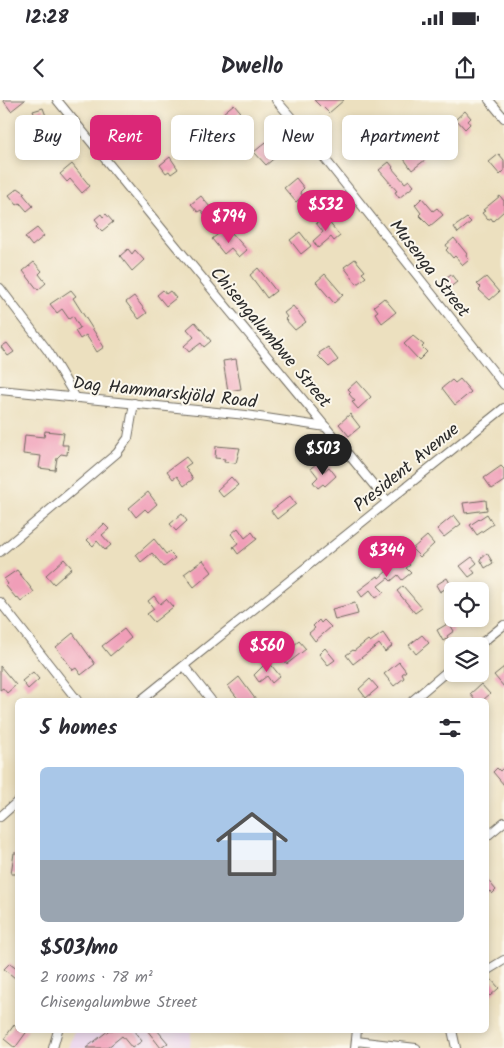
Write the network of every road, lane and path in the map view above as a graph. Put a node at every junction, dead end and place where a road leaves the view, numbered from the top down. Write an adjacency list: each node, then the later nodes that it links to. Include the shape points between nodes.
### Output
1 (57, 100): 5 (street, Chisengalumbwe Street)
2 (276, 100): 7 (street, Musenga Street)
3 (489, 100): 4 (street)
4 (504, 118)
5 (171, 240): 12 (street); 13 (street, Chisengalumbwe Street)
6 (0, 288): 9 (street, via 48,351)
7 (504, 385)
8 (0, 390): 9 (street, Dag Hammarskjöld Road)
9 (76, 398): 10 (street, Dag Hammarskjöld Road)
10 (134, 403): 12 (street, Dag Hammarskjöld Road, via 246,414); 14 (street, via 128,438 117,453)
11 (504, 408): 13 (street, President Avenue)
12 (326, 427): 13 (street)
13 (387, 500): 18 (street, President Avenue)
14 (0, 552)
15 (0, 602): 20 (street)
16 (504, 625): 17 (street)
17 (489, 637)
18 (184, 666): 21 (street, President Avenue); 22 (street)
19 (444, 674): 23 (street)
20 (75, 698)
21 (144, 698)
22 (210, 698)
23 (415, 698)
24 (15, 804): 25 (street)
25 (0, 817)
26 (504, 822): 27 (street)
27 (489, 834)
28 (504, 960): 29 (street)
29 (489, 969)
30 (57, 1033): 33 (street)
31 (453, 1033): 35 (street)
32 (355, 1044): 34 (street)
33 (53, 1048)
34 (416, 1048)
35 (456, 1048)

